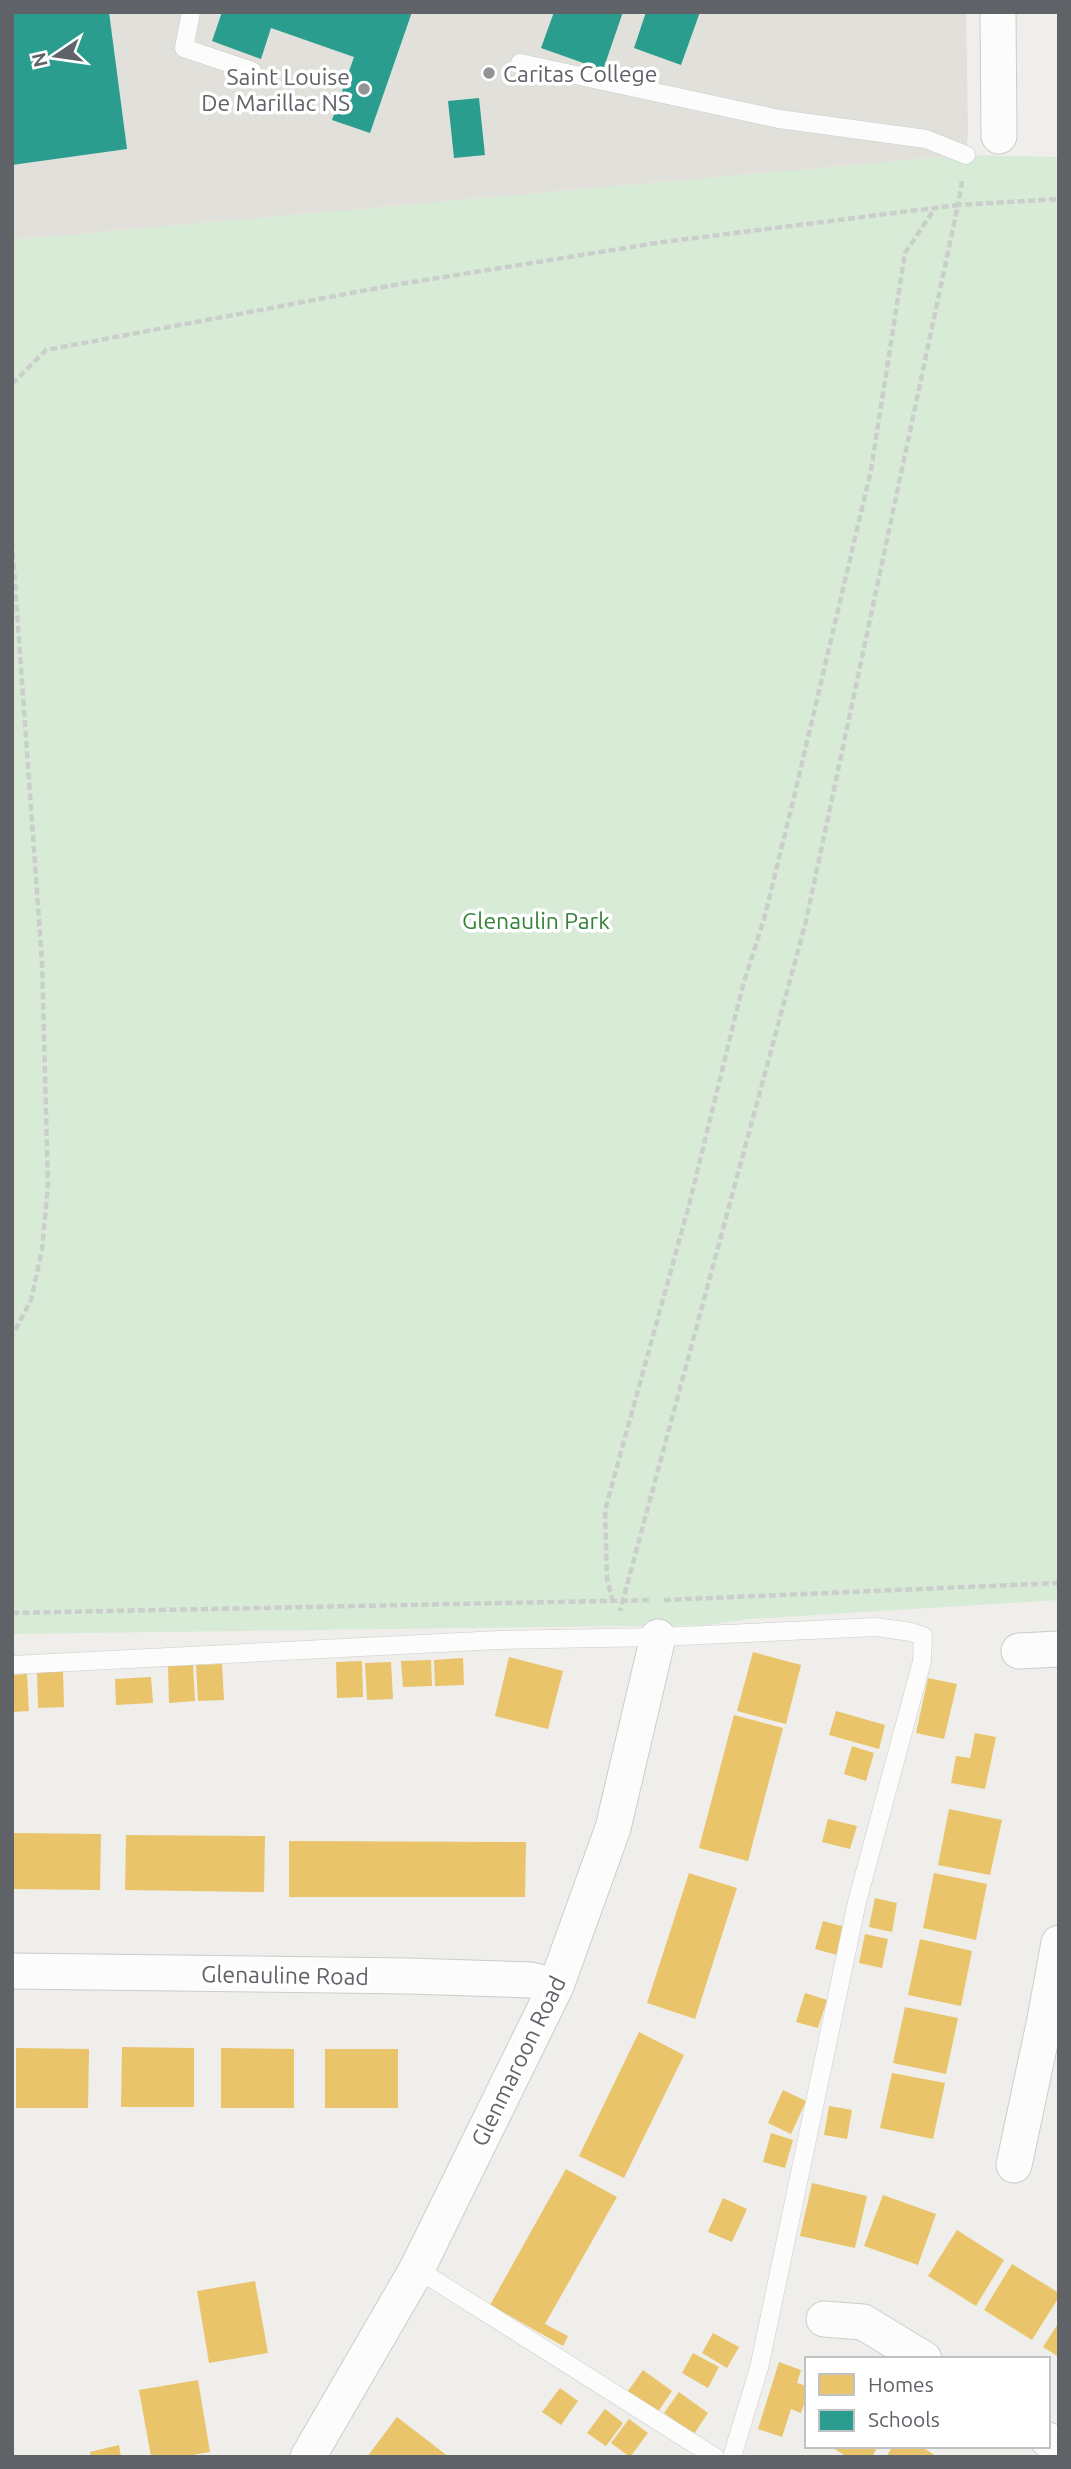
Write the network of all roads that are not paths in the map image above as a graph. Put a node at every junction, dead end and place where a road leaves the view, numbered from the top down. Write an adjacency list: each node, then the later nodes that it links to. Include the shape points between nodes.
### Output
1 (191, 12): 4 (lane, via 184,48)
2 (998, 12): 5 (street)
3 (520, 63): 6 (lane, via 779,119 926,139)
4 (252, 71)
5 (999, 136)
6 (966, 155)
7 (659, 1637): 10 (lane, via 499,1640); 13 (street, Glenmaroon Road, via 613,1828); 21 (lane, via 876,1628 923,1636 922,1661 857,1902 759,2368)
8 (1059, 1648): 9 (street)
9 (1019, 1651)
10 (12, 1665)
11 (1059, 1943): 14 (street)
12 (12, 1971): 13 (street, Glenauline Road, via 409,1976 531,1980)
13 (556, 1986): 16 (street, Glenmaroon Road)
14 (1052, 2023): 15 (street)
15 (1014, 2165)
16 (417, 2269): 19 (street, Glenmaroon Road); 20 (lane)
17 (824, 2319): 18 (street, via 863,2322)
18 (921, 2357)
19 (308, 2457)
20 (715, 2457)
21 (732, 2457)

